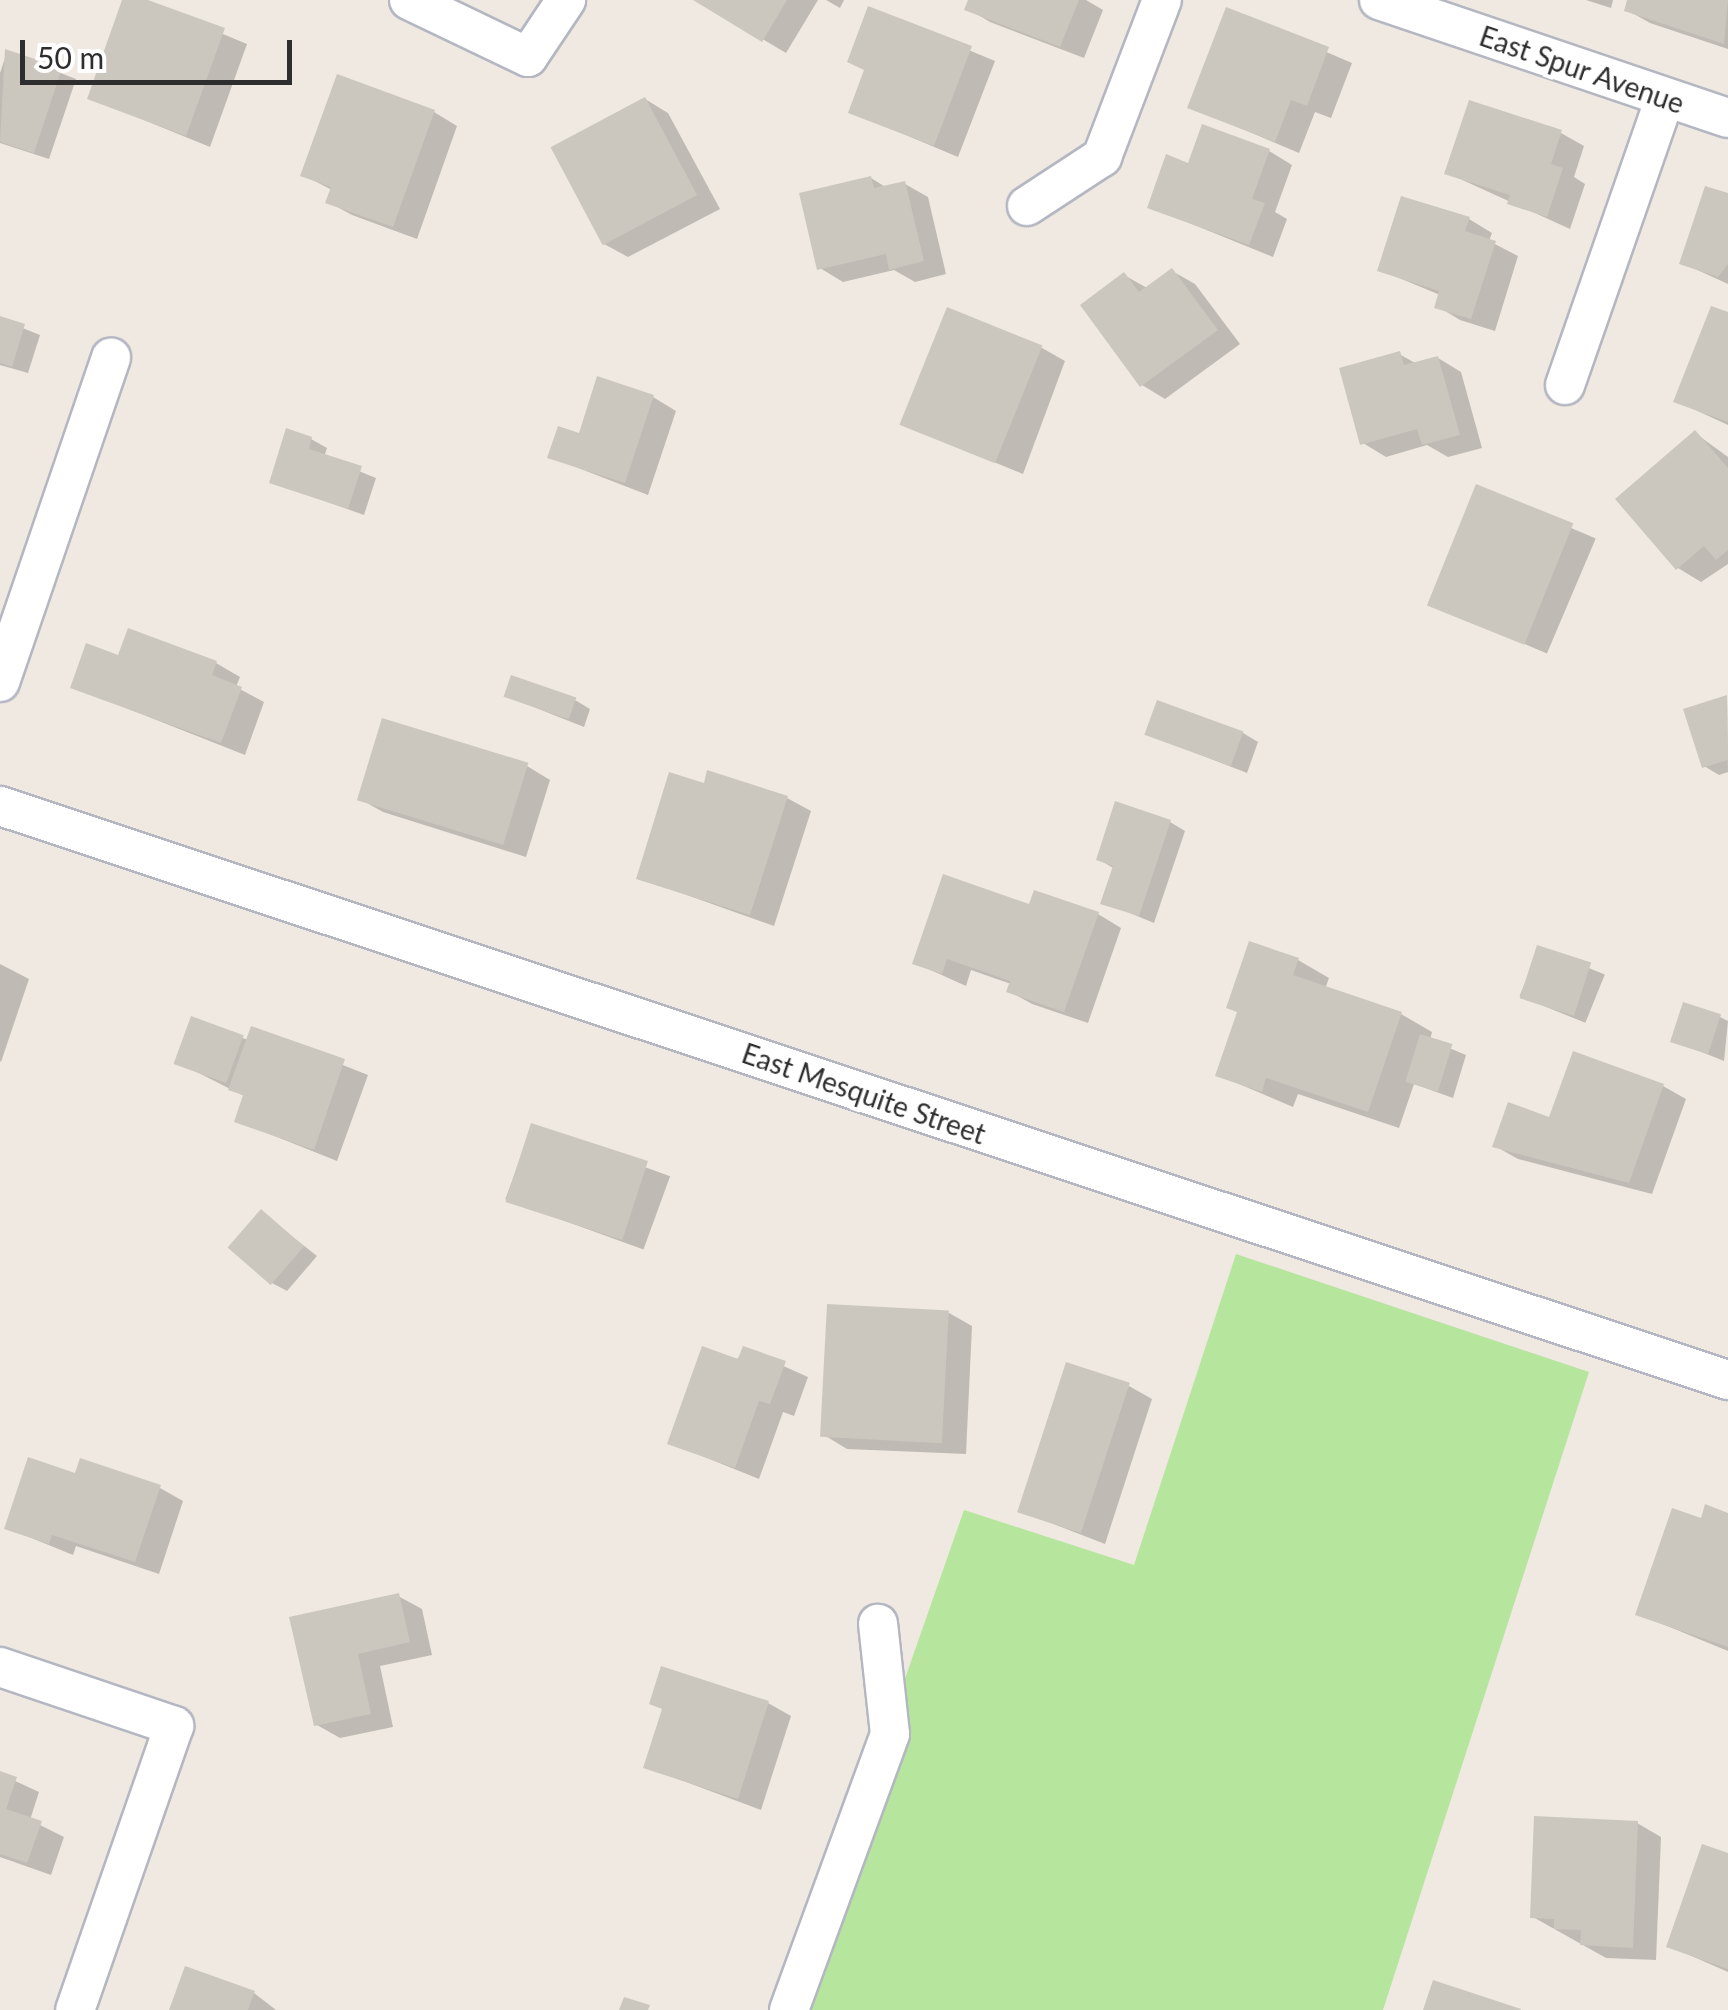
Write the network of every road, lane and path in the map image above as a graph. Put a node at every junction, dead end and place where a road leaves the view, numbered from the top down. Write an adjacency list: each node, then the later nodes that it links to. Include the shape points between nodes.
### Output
1 (410, 0): 2 (street, via 528,57)
2 (566, 0)
3 (1162, 0): 7 (street, via 1102,157)
4 (1379, 0): 5 (street, East Spur Avenue)
5 (1666, 98): 6 (street, East Spur Avenue); 9 (street)
6 (1728, 118)
7 (1027, 206)
8 (111, 357): 10 (street)
9 (1565, 385)
10 (0, 682)
11 (0, 806): 12 (street, East Mesquite Street)
12 (1728, 1380)
13 (878, 1624): 16 (street, via 890,1734)
14 (0, 1667): 15 (street, via 174,1726)
15 (75, 2010)
16 (789, 2010)

